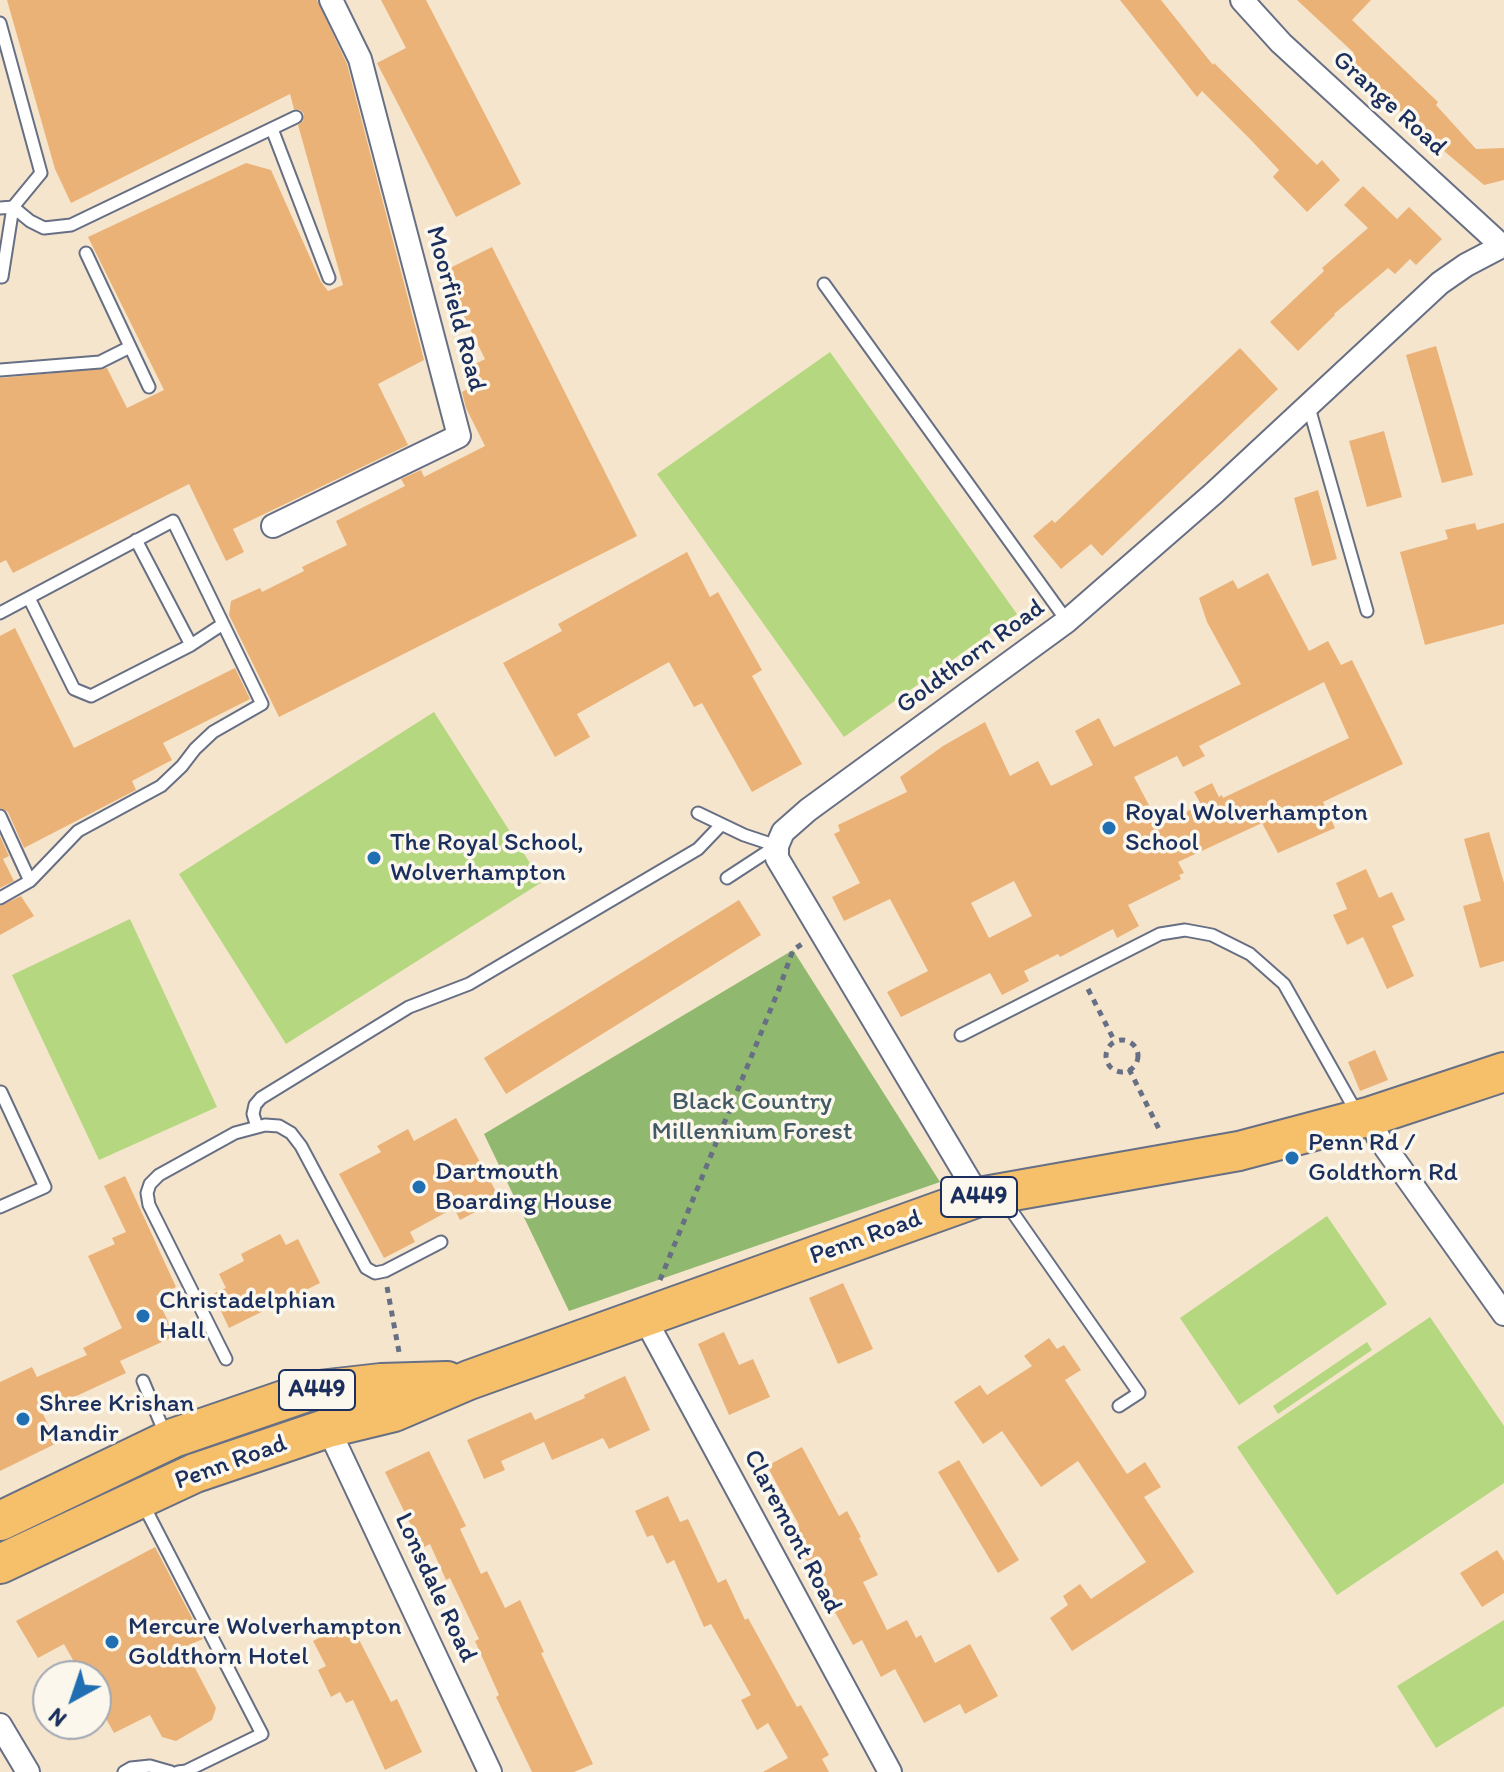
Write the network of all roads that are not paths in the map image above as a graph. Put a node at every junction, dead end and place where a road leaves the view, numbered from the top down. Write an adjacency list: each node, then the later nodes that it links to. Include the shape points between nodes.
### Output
1 (331, 0): 17 (street, Moorfield Road, via 360,59 459,436)
2 (1242, 0): 8 (street, Grange Road, via 1281,43)
3 (0, 23): 6 (lane, via 41,173)
4 (296, 117): 5 (lane)
5 (272, 129): 6 (lane, via 71,225 44,228); 11 (lane)
6 (13, 207): 7 (lane); 10 (lane)
7 (0, 208)
8 (1503, 246): 16 (street, Goldthorn Road, via 1440,283)
9 (86, 253): 13 (lane)
10 (2, 277)
11 (329, 278)
12 (824, 284): 22 (lane)
13 (130, 347): 14 (lane, via 100,362); 15 (lane)
14 (0, 370)
15 (149, 387)
16 (1308, 404): 20 (lane); 22 (street, Goldthorn Road)
17 (273, 526)
18 (136, 540): 19 (lane); 23 (lane, via 173,521); 24 (lane)
19 (29, 598): 21 (lane); 24 (lane, via 74,689 91,696)
20 (1367, 611)
21 (0, 613)
22 (1067, 621): 28 (street, Goldthorn Road, via 808,810 783,832)
23 (223, 624): 24 (lane); 30 (lane, via 262,704 213,732 161,786 78,831)
24 (191, 645)
25 (698, 813): 27 (lane)
26 (0, 816): 30 (lane)
27 (721, 825): 28 (lane); 36 (lane, via 698,849 469,984 409,1007 261,1098 253,1114)
28 (777, 846): 29 (lane); 37 (street, via 777,858)
29 (727, 878)
30 (30, 881): 31 (lane)
31 (0, 898)
32 (961, 1035): 35 (lane, via 1160,934 1185,930 1212,935 1250,954 1284,984)
33 (1504, 1072): 35 (highway, Penn Road / A449)
34 (1, 1092): 38 (lane, via 45,1187)
35 (1366, 1118): 37 (highway, Penn Road / A449, via 1239,1151); 41 (street)
36 (257, 1127): 39 (lane, via 279,1126 291,1133 366,1268 385,1271); 42 (lane, via 235,1133 159,1175 147,1193)
37 (989, 1195): 40 (highway, Penn Road / A449); 45 (lane, via 1139,1393)
38 (0, 1207)
39 (441, 1242)
40 (652, 1302): 43 (highway, Penn Road / A449); 59 (street, Claremont Road)
41 (1504, 1314)
42 (226, 1359)
43 (469, 1380): 46 (highway, Penn Road / A449, via 394,1412); 47 (highway, Penn Road / A449, via 310,1391)
44 (143, 1381): 47 (lane)
45 (1119, 1406)
46 (328, 1428): 48 (highway, Penn Road / A449, via 195,1473); 58 (street, Lonsdale Road)
47 (168, 1441): 49 (highway, Penn Road / A449)
48 (140, 1498): 50 (highway, Penn Road / A449); 57 (lane, via 262,1734)
49 (0, 1521)
50 (0, 1564)
51 (0, 1708): 53 (street)
52 (0, 1725): 53 (street)
53 (14, 1745): 54 (street)
54 (28, 1772)
55 (124, 1772): 56 (lane, via 150,1766)
56 (171, 1772)
57 (178, 1772)
58 (490, 1772)
59 (890, 1772)

